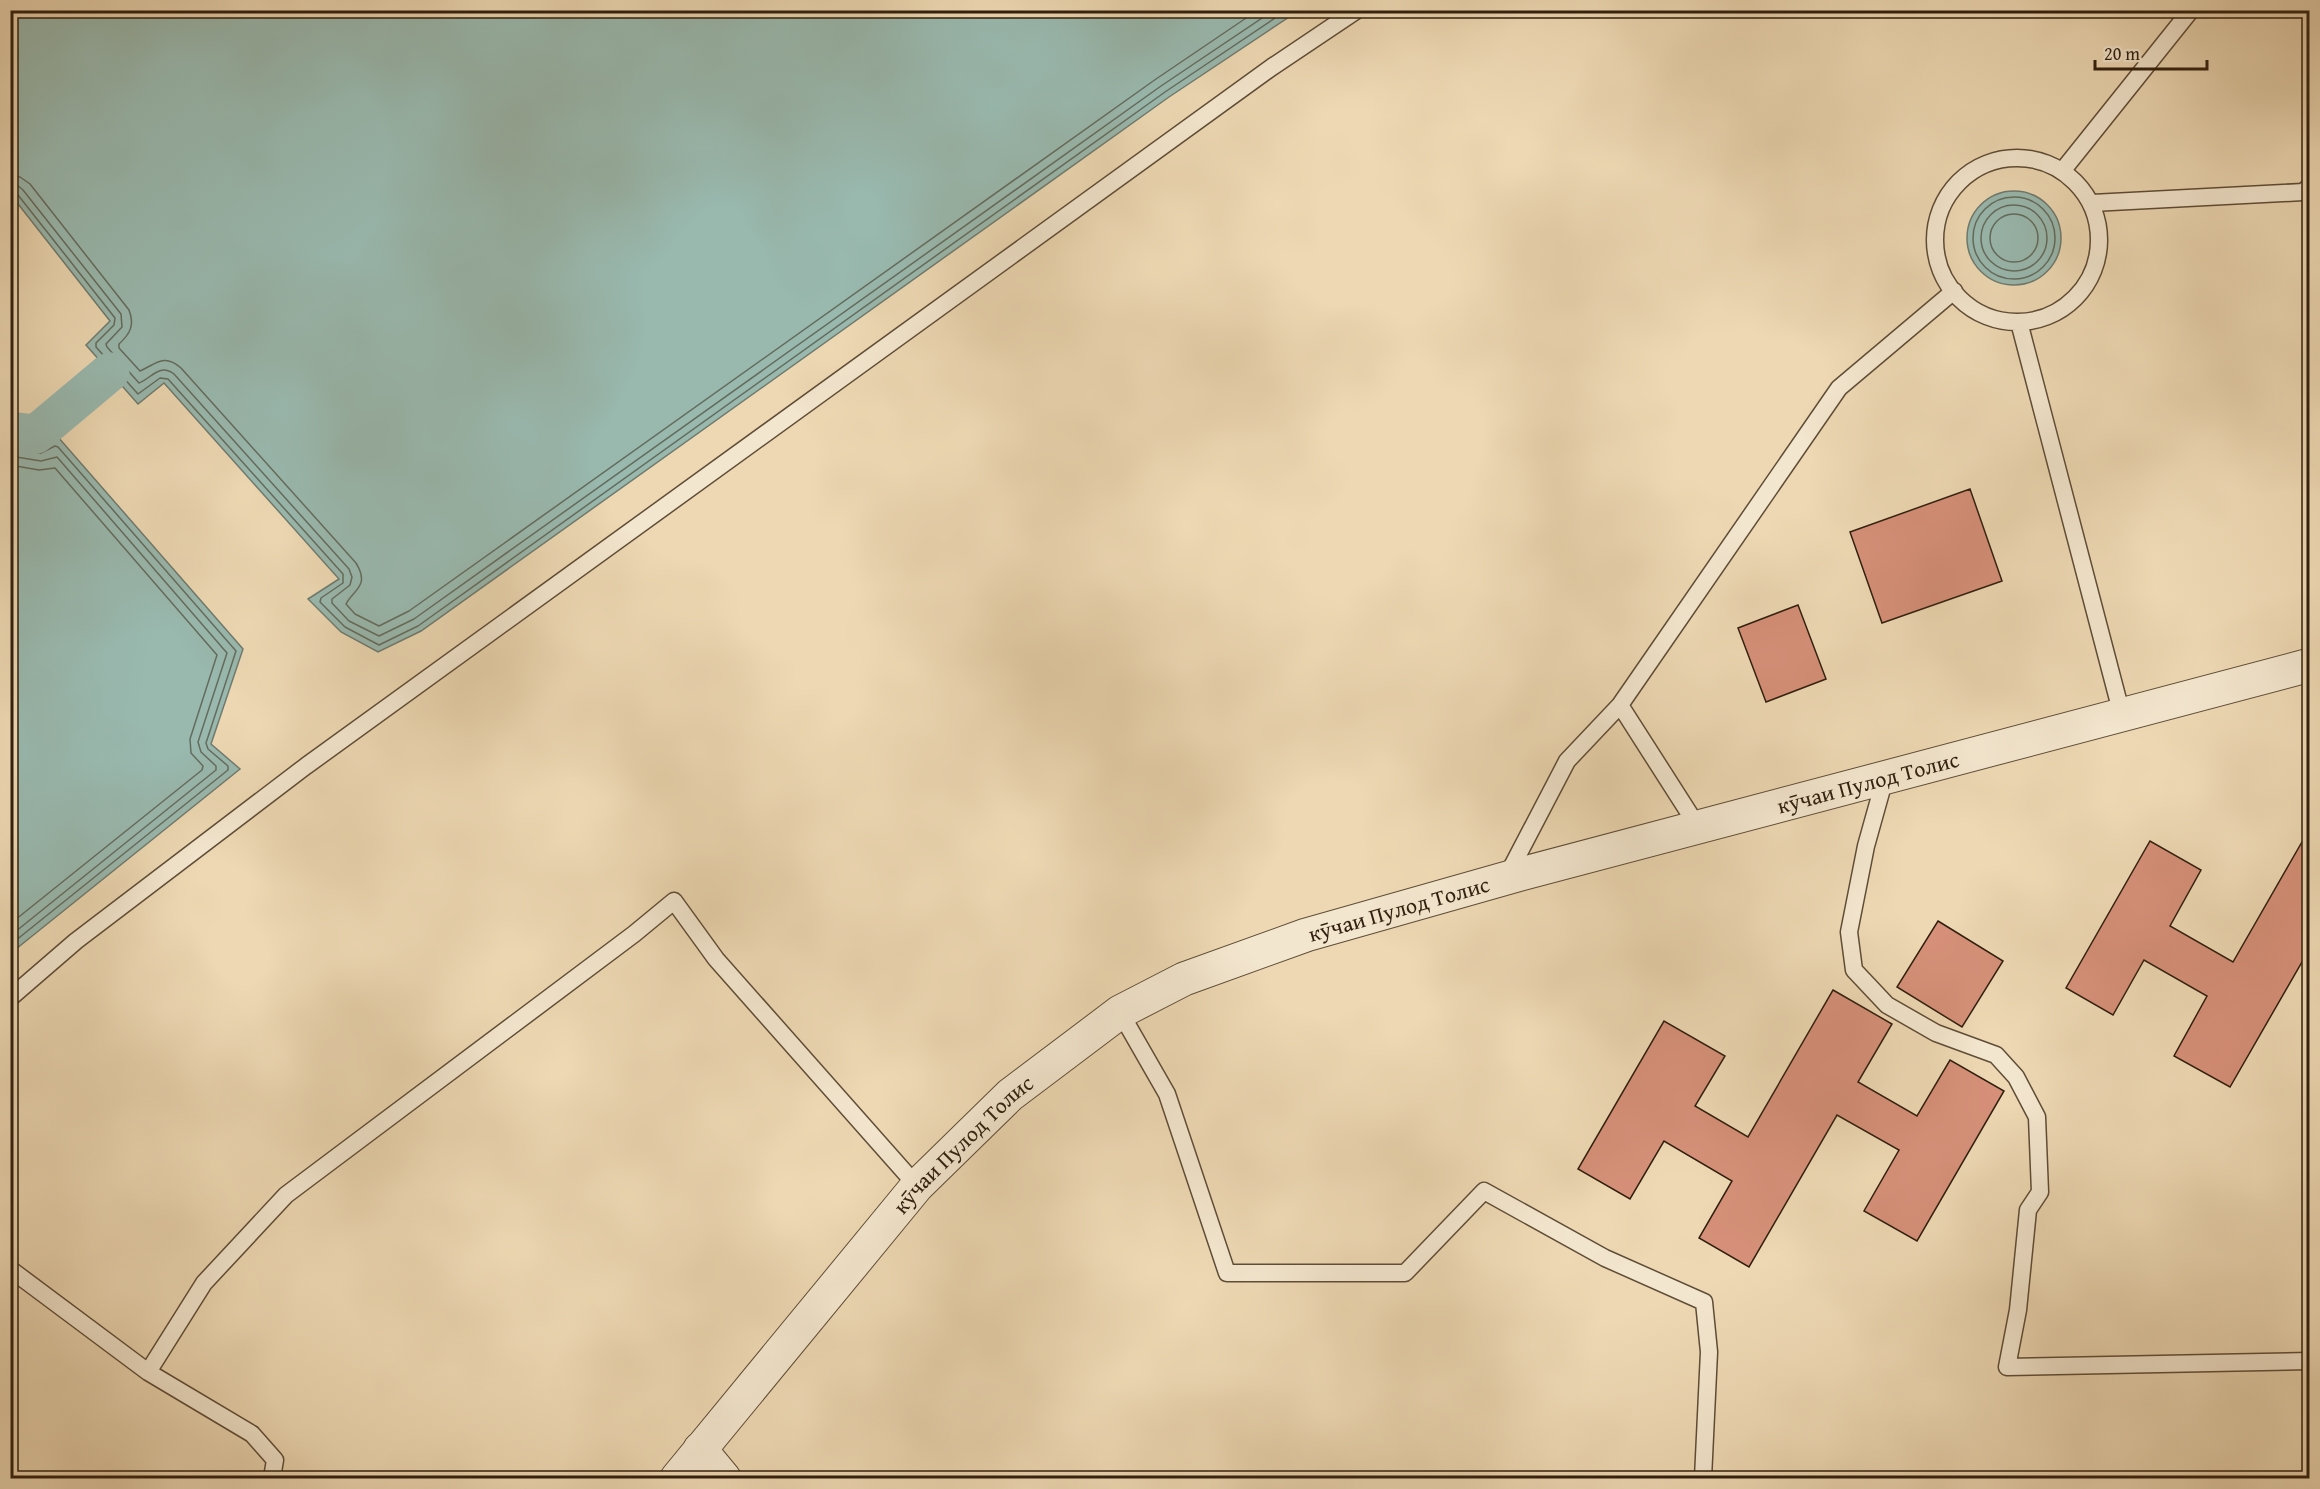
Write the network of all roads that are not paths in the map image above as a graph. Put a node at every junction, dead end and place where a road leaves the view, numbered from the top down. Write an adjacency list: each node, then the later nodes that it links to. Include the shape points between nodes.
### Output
1 (1356, 10): 14 (lane, via 306,766 76,941)
2 (2191, 10): 3 (lane)
3 (2063, 170): 5 (lane); 6 (lane, via 2022,156 1980,165 1947,194 1933,235 1941,277)
4 (2310, 186): 5 (lane, via 2303,192)
5 (2092, 203): 7 (lane, via 2100,245 2086,287 2054,316)
6 (1954, 291): 7 (lane, via 1970,310 2012,324); 9 (lane, via 1839,388)
7 (2019, 322): 10 (lane)
8 (2310, 665): 10 (street, кӯчаи Пулод Толис)
9 (1620, 705): 12 (lane); 13 (lane, via 1567,761)
10 (2122, 715): 11 (street, кӯчаи Пулод Толис)
11 (1885, 778): 12 (street, кӯчаи Пулод Толис); 18 (lane, via 1866,846 1849,932 1854,970 1887,1005 1936,1033 1996,1055 2016,1077 2037,1116 2040,1191 2028,1210 2018,1310 2007,1367)
12 (1698, 827): 13 (street, кӯчаи Пулод Толис)
13 (1506, 878): 15 (street, кӯчаи Пулод Толис, via 1306,935 1184,979)
14 (10, 998)
15 (1120, 1012): 16 (street, кӯчаи Пулод Толис, via 1010,1095); 24 (lane, via 1167,1094 1227,1274 1405,1274 1484,1191 1605,1258 1704,1302 1709,1352)
16 (917, 1186): 19 (lane, via 716,959 674,901 286,1194 204,1283); 20 (street, кӯчаи Пулод Толис)
17 (10, 1269): 19 (lane)
18 (2310, 1361)
19 (148, 1372): 21 (lane, via 252,1434 275,1460)
20 (700, 1449): 22 (street, кӯчаи Пулод Толис); 23 (street)
21 (272, 1479)
22 (676, 1479)
23 (724, 1479)
24 (1703, 1479)

